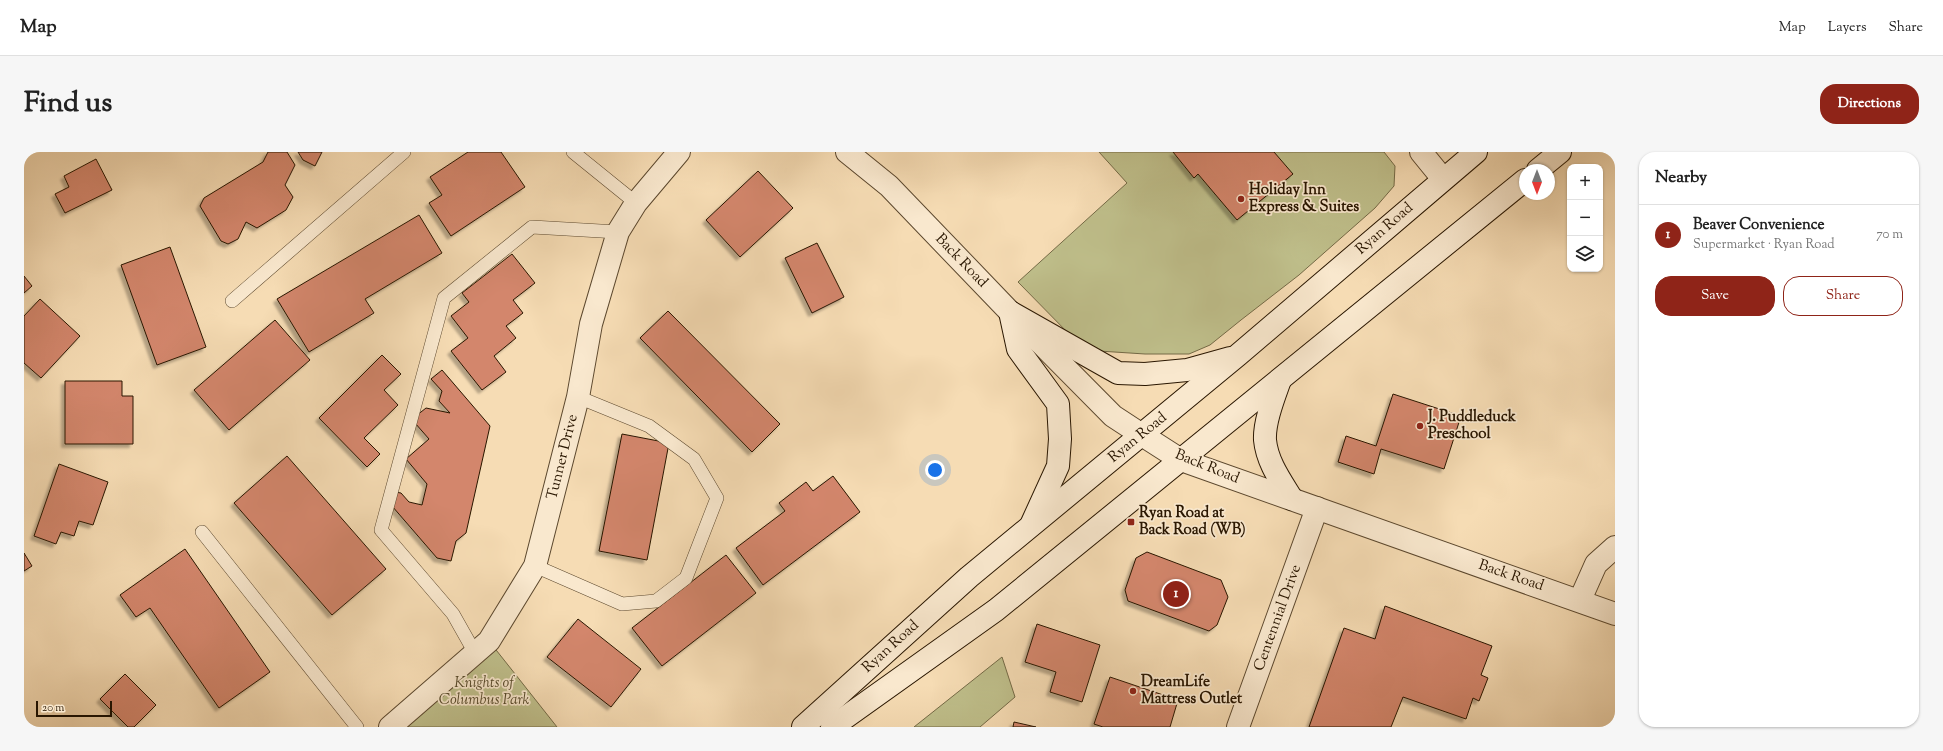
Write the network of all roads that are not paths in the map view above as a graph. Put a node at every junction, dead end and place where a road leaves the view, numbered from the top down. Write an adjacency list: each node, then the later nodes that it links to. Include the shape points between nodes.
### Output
1 (404, 152): 13 (lane)
2 (573, 152): 11 (lane)
3 (679, 152): 11 (main road, Tunner Drive)
4 (847, 152): 14 (main road, Back Road, via 889,186)
5 (1421, 152): 9 (main road)
6 (1476, 152): 9 (main road, Ryan Road)
7 (1560, 152): 8 (main road)
8 (1545, 164)
9 (1443, 179): 15 (main road, Ryan Road)
10 (1519, 185): 16 (main road, Ryan Road)
11 (636, 203): 12 (main road, Tunner Drive)
12 (618, 232): 17 (main road, Tunner Drive, via 591,324); 28 (lane, via 532,226 444,298 381,530 452,614)
13 (232, 301)
14 (1010, 312): 15 (main road, via 1118,373 1145,374 1187,370); 18 (main road, Back Road, via 1113,416); 22 (main road, via 1018,348 1058,404 1058,466)
15 (1238, 355): 18 (main road, Ryan Road)
16 (1280, 380): 19 (main road, Ryan Road); 20 (main road, via 1269,413 1265,440 1273,468)
17 (578, 397): 25 (main road, Tunner Drive); 25 (lane, via 649,426 694,459 717,498 686,578 656,601 622,604)
18 (1142, 435): 19 (main road, Back Road); 22 (main road, Ryan Road)
19 (1182, 460): 20 (main road, Back Road); 32 (main road, Ryan Road, via 996,610)
20 (1292, 499): 21 (main road, Back Road)
21 (1317, 508): 26 (main road, Back Road); 33 (main road, Centennial Drive)
22 (1029, 527): 31 (main road, Ryan Road, via 969,577)
23 (202, 532): 29 (lane)
24 (1615, 547): 26 (main road, via 1596,564)
25 (535, 566): 28 (main road, Tunner Drive, via 488,641)
26 (1580, 600): 27 (main road, Back Road)
27 (1615, 614)
28 (475, 653): 30 (main road, Tunner Drive)
29 (357, 727)
30 (390, 727)
31 (803, 727)
32 (832, 727)
33 (1238, 727)

